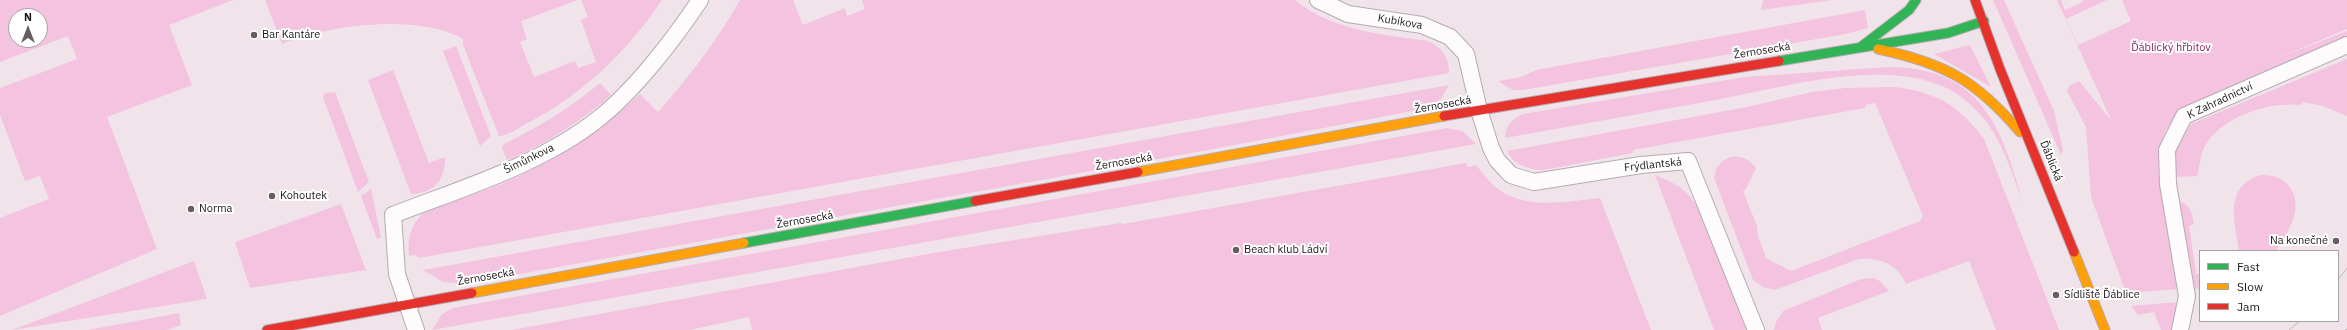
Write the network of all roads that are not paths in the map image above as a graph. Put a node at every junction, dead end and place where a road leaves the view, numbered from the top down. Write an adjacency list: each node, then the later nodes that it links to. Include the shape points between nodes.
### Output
1 (700, 0): 10 (street, Šimůnkova, via 684,25 629,89 598,119 566,140 508,170 393,215 396,269)
2 (1318, 0): 8 (street, Kubíkova, via 1348,14 1422,25 1450,37 1466,54)
3 (1916, 0): 7 (street, via 1909,10)
4 (1976, 0): 5 (street, Ďáblická)
5 (1984, 21): 7 (street, Žernosecká, via 1948,33); 9 (street, Ďáblická, via 2000,69)
6 (2347, 46): 15 (street, K Zahradnictví, via 2184,116 2167,150 2168,184 2187,296)
7 (1861, 47): 8 (street, Žernosecká); 9 (street, via 1922,58 1953,71 1977,88 2005,114)
8 (1480, 110): 10 (street, Žernosecká); 13 (street, Frýdlantská, via 1497,160 1511,175 1534,182 1688,161)
9 (2033, 149): 14 (street, Ďáblická)
10 (407, 304): 11 (street, Žernosecká); 12 (street)
11 (268, 330)
12 (416, 330)
13 (1756, 330)
14 (2105, 330)
15 (2180, 330)

